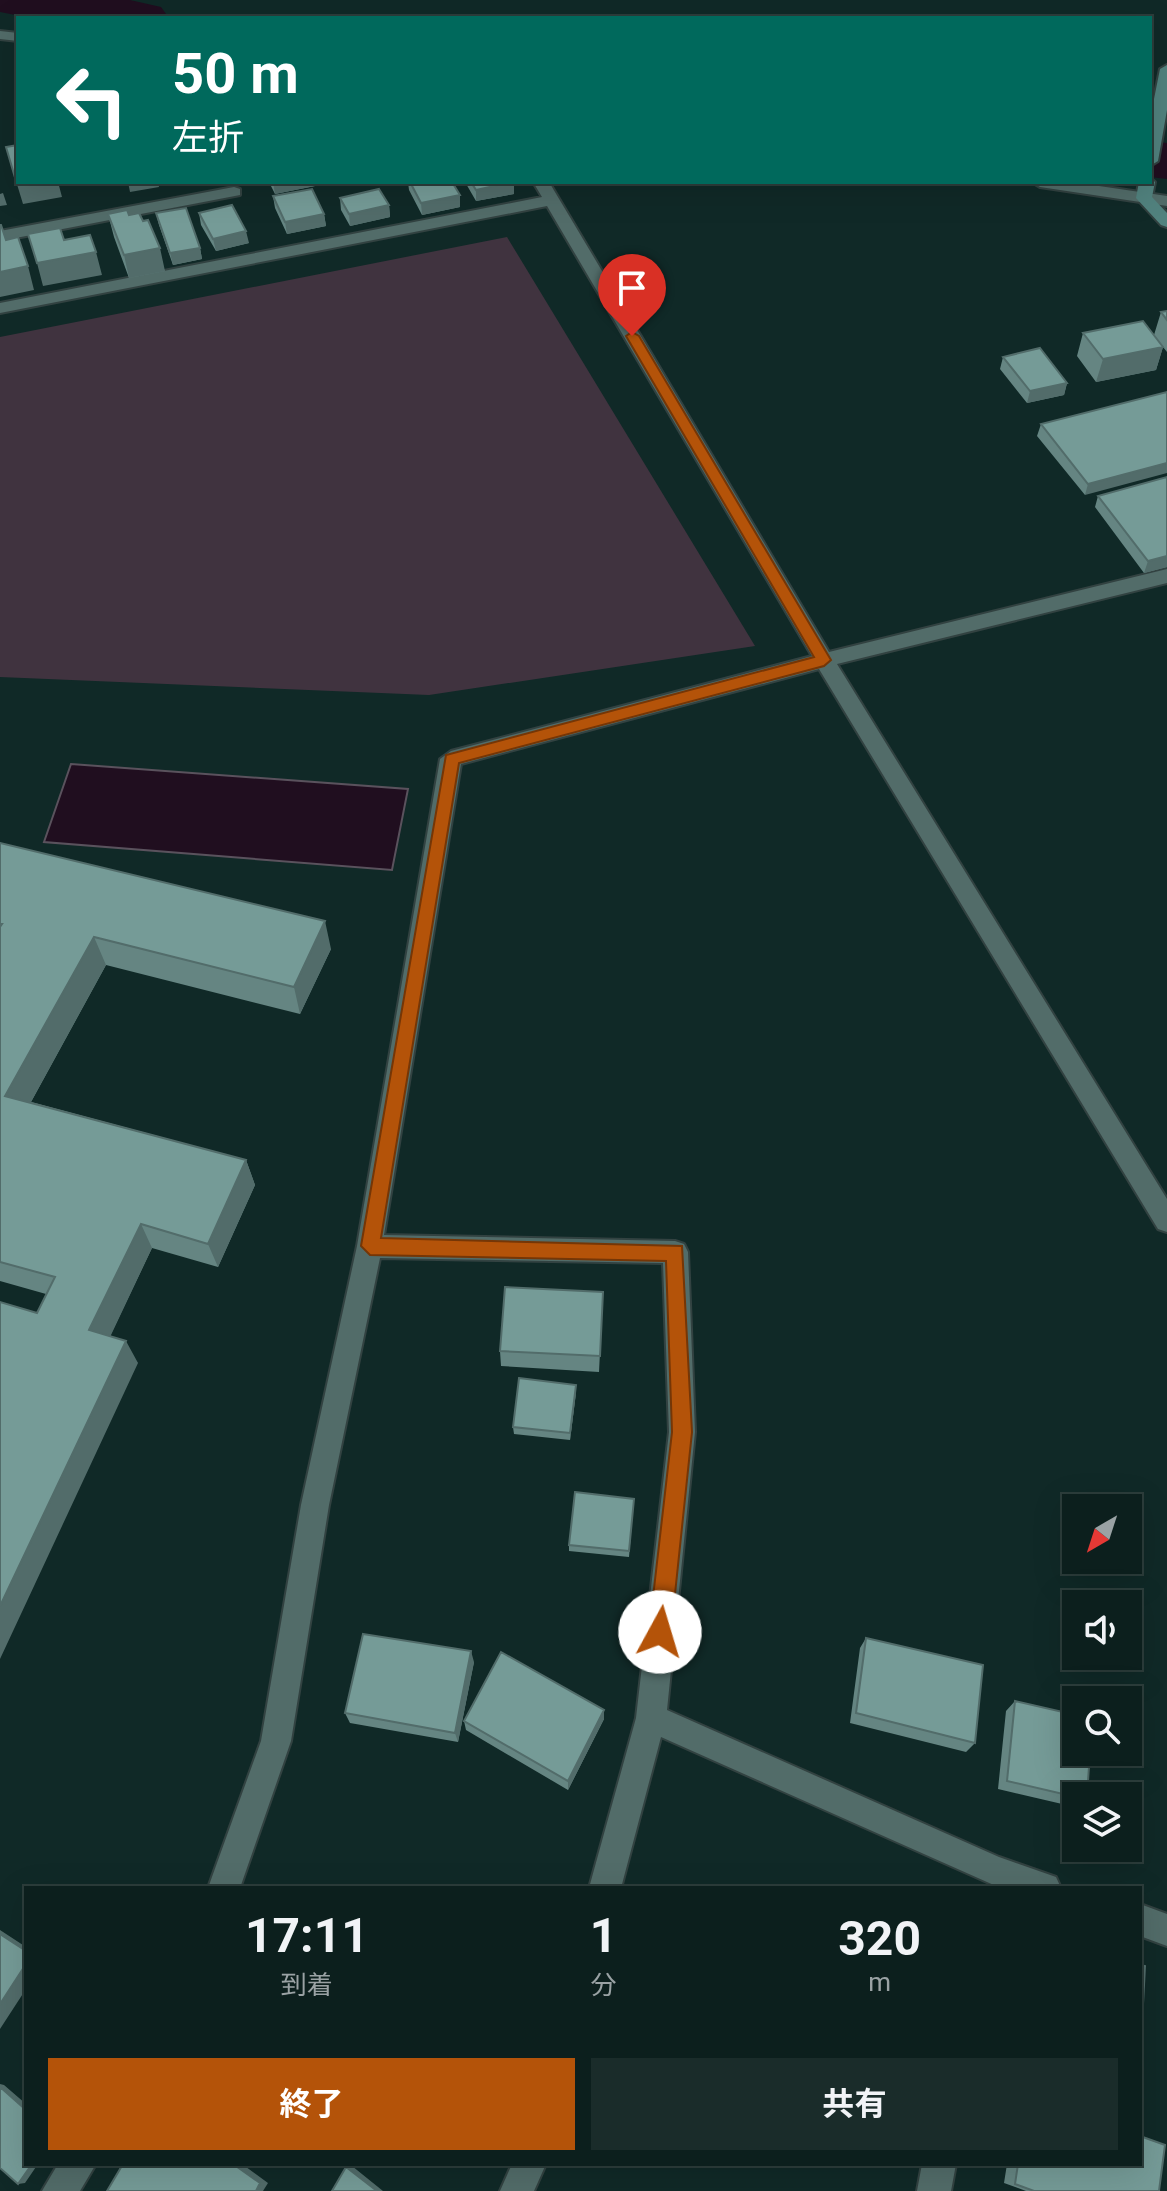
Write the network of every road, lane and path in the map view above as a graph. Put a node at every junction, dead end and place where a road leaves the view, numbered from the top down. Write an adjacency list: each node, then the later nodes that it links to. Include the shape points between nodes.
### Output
1 (1167, 69): 2 (street)
2 (1156, 155)
3 (542, 184): 7 (street)
4 (1066, 184): 5 (street)
5 (1146, 190): 8 (street); 9 (street)
6 (234, 192): 10 (street)
7 (552, 200): 11 (street); 13 (street)
8 (1167, 201)
9 (1167, 222)
10 (0, 236)
11 (0, 308)
12 (1167, 576): 13 (street)
13 (824, 660): 14 (street); 15 (street, via 451,759)
14 (1167, 1221)
15 (370, 1246): 16 (street, via 675,1252 682,1432); 18 (street, via 315,1505 276,1741)
16 (651, 1718): 17 (street); 19 (street)
17 (995, 1880): 20 (street)
18 (225, 1886)
19 (606, 1886)
20 (1032, 1886)
21 (1142, 1921): 22 (street)
22 (1167, 1930)
23 (78, 2166): 26 (street)
24 (528, 2166): 27 (street)
25 (939, 2166): 28 (street)
26 (59, 2191)
27 (517, 2191)
28 (934, 2191)

